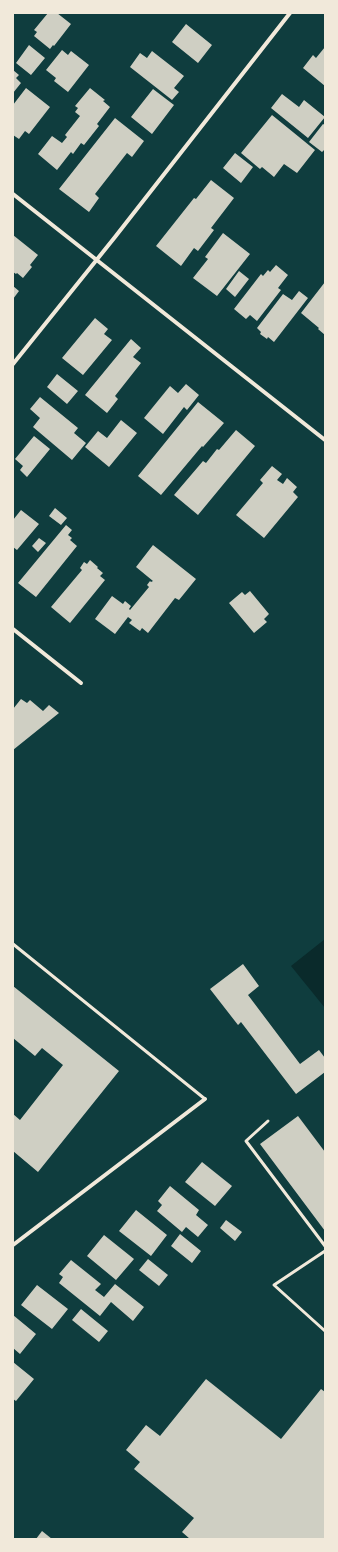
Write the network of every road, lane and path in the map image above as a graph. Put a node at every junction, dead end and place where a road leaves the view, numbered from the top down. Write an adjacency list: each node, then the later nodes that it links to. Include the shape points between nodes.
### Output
1 (290, 13): 3 (street)
2 (13, 194): 3 (street)
3 (96, 261): 4 (street); 5 (street)
4 (13, 364)
5 (325, 440)
6 (13, 629): 7 (street)
7 (81, 683)
8 (13, 944): 9 (lane)
9 (205, 1099): 11 (street)
10 (268, 1121): 12 (lane, via 246,1141)
11 (13, 1245)
12 (325, 1246)
13 (325, 1251): 14 (lane, via 274,1285)
14 (325, 1331)

